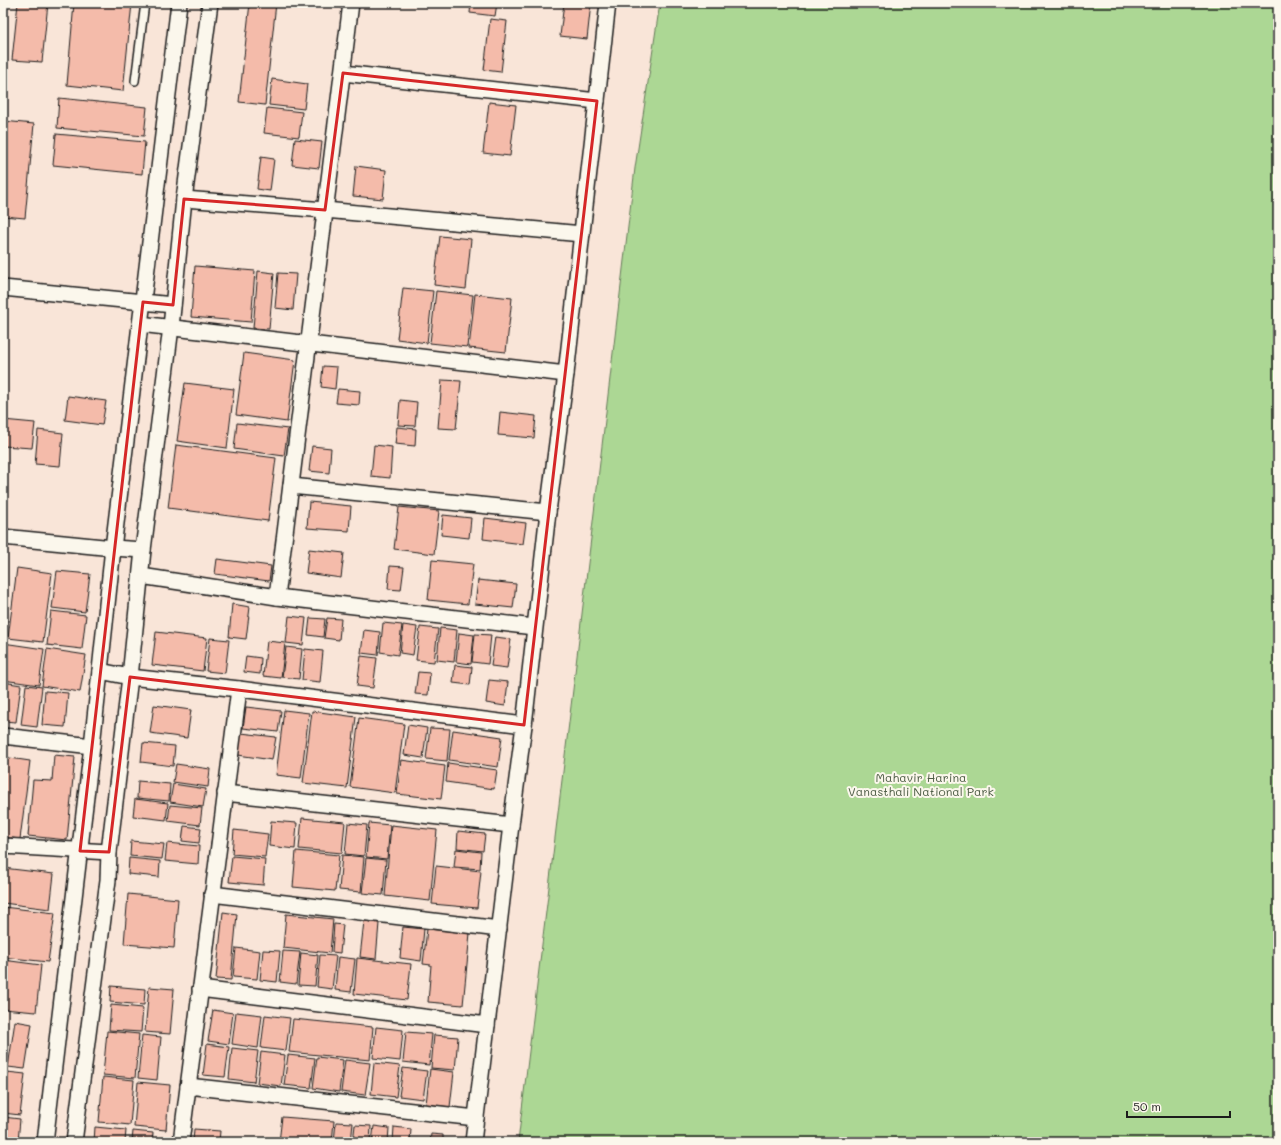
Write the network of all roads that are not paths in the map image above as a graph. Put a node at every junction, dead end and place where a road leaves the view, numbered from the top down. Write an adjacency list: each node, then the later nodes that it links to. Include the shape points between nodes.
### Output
1 (145, 3): 7 (lane)
2 (179, 3): 13 (street)
3 (210, 3): 9 (street)
4 (351, 3): 6 (street)
5 (608, 3): 8 (street)
6 (343, 73): 8 (street); 10 (street)
7 (135, 81)
8 (597, 101): 11 (street)
9 (184, 199): 10 (street); 14 (street)
10 (325, 210): 11 (street); 17 (street)
11 (582, 234): 18 (street)
12 (3, 288): 13 (street)
13 (143, 302): 14 (street); 15 (street)
14 (173, 305): 16 (street)
15 (140, 324): 16 (street); 22 (street)
16 (171, 326): 17 (street); 23 (street)
17 (309, 343): 18 (street); 19 (street)
18 (566, 374): 20 (street)
19 (291, 486): 20 (street); 25 (street)
20 (548, 512): 26 (street)
21 (3, 537): 22 (street)
22 (113, 548): 23 (street); 27 (street)
23 (143, 550): 24 (street)
24 (141, 576): 25 (street); 28 (street)
25 (277, 597): 26 (street)
26 (534, 627): 30 (street)
27 (100, 671): 28 (street); 32 (street)
28 (130, 677): 29 (street); 37 (street)
29 (239, 689): 30 (street); 33 (street)
30 (524, 725): 34 (street)
31 (3, 736): 32 (street)
32 (92, 746): 36 (street)
33 (225, 793): 34 (street); 38 (street)
34 (511, 825): 39 (street)
35 (3, 846): 36 (street)
36 (80, 851): 37 (street); 44 (street)
37 (109, 852): 45 (street, via 108,880)
38 (212, 894): 39 (street); 40 (street)
39 (498, 929): 41 (street)
40 (200, 989): 41 (street); 42 (street)
41 (487, 1025): 43 (street)
42 (188, 1086): 43 (street); 46 (street)
43 (476, 1118): 47 (street)
44 (45, 1142)
45 (74, 1142)
46 (180, 1142)
47 (473, 1142)

